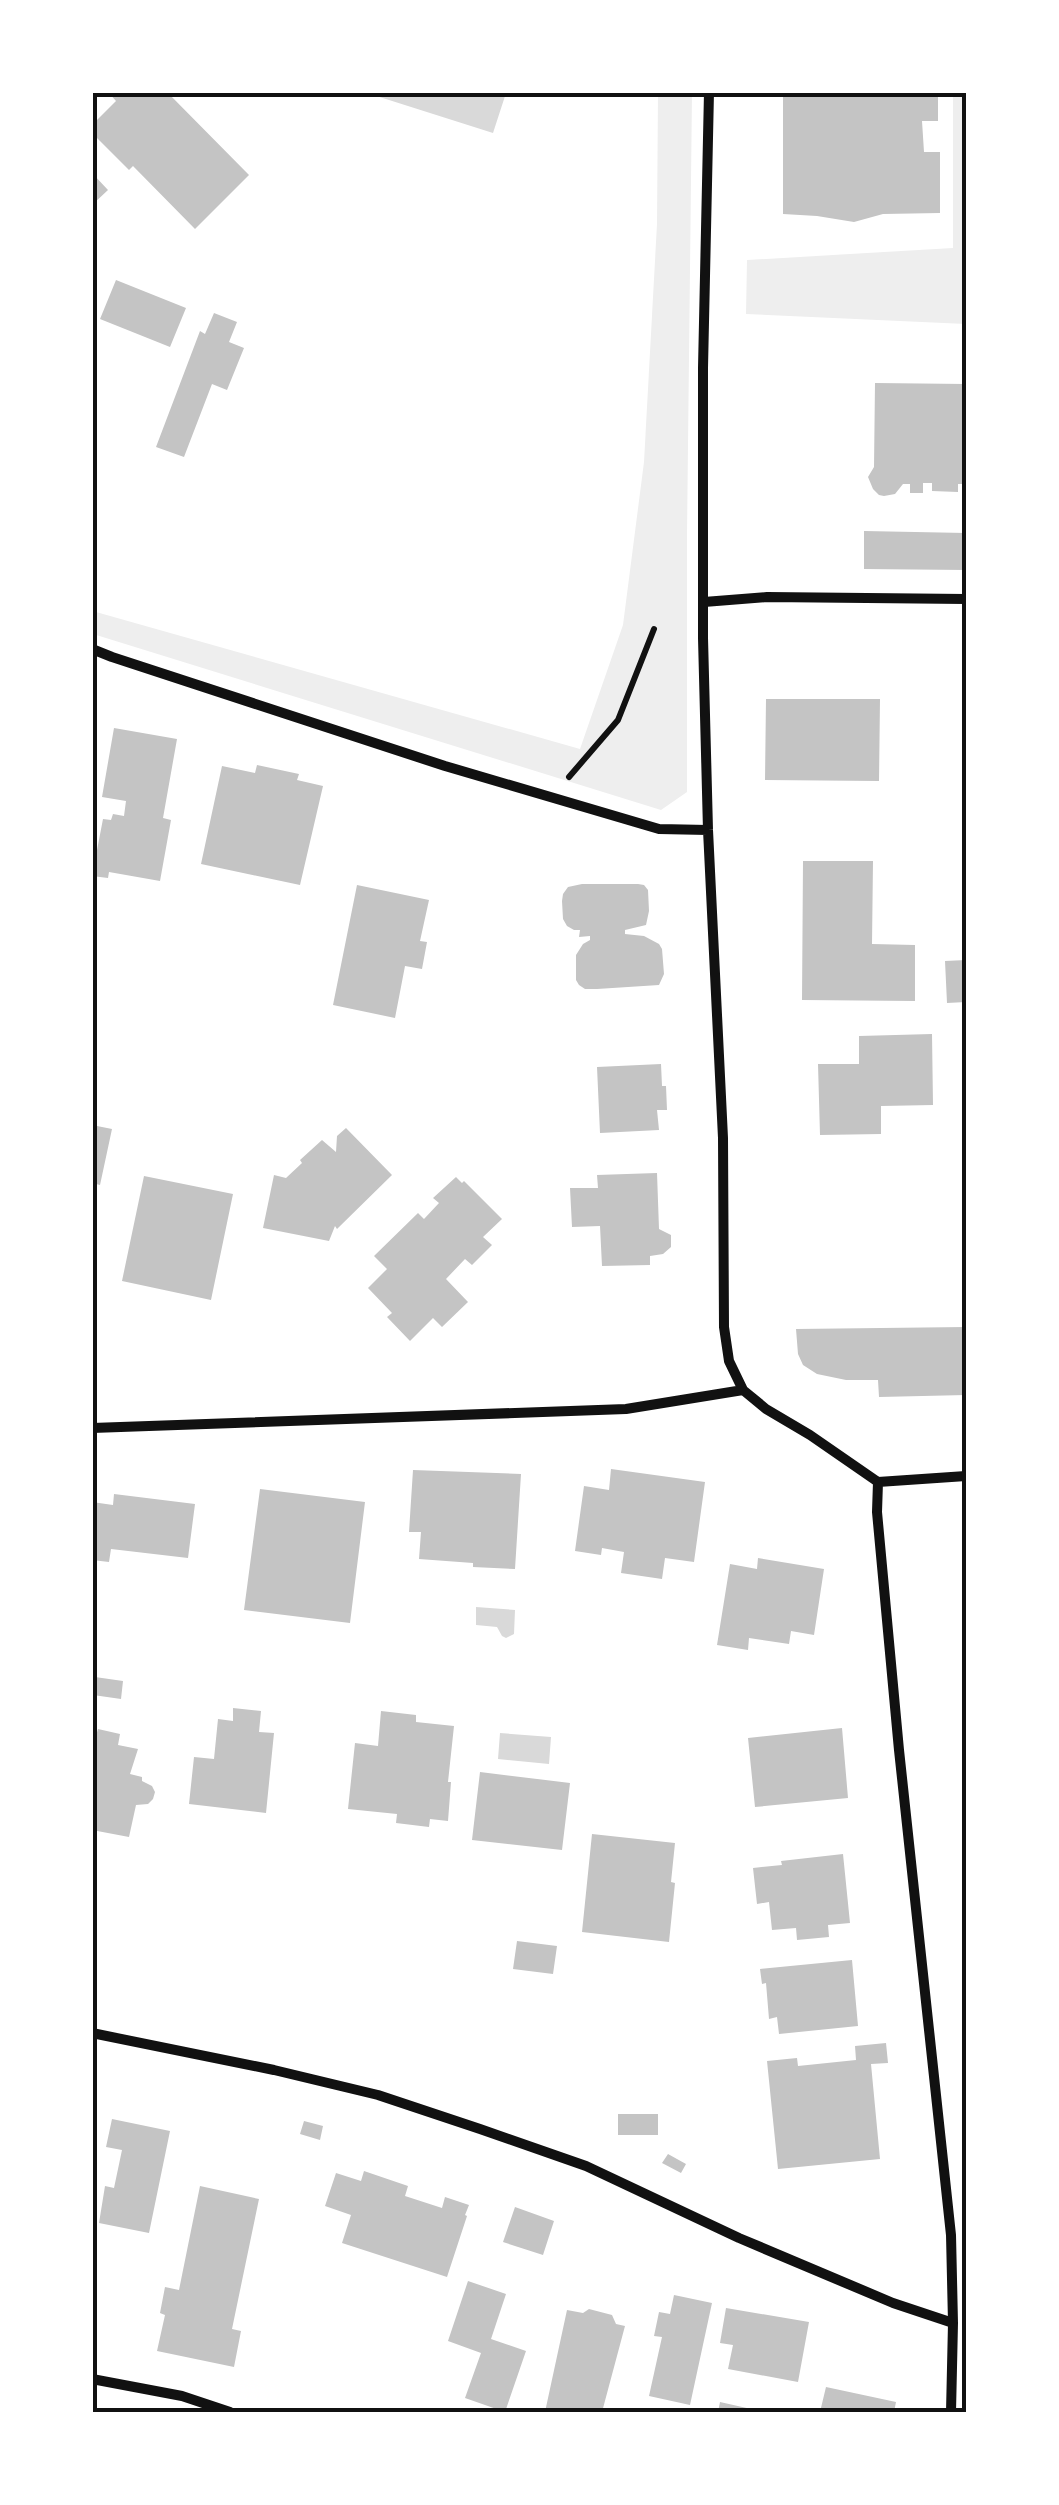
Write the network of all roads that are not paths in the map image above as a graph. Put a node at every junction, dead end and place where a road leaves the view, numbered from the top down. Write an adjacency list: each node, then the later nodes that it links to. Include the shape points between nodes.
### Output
1 (709, 92): 3 (street)
2 (966, 599): 3 (street)
3 (704, 602): 5 (street)
4 (92, 649): 5 (street, via 659,829)
5 (708, 830): 6 (street, via 723,1138 724,1327 728,1361)
6 (742, 1390): 7 (street, via 626,1409); 9 (street)
7 (92, 1428)
8 (966, 1476): 9 (street)
9 (878, 1482): 11 (street, via 951,2236)
10 (92, 2033): 11 (street, via 378,2094 586,2166 756,2246)
11 (953, 2322): 14 (street)
12 (92, 2380): 13 (street)
13 (230, 2412)
14 (951, 2412)

